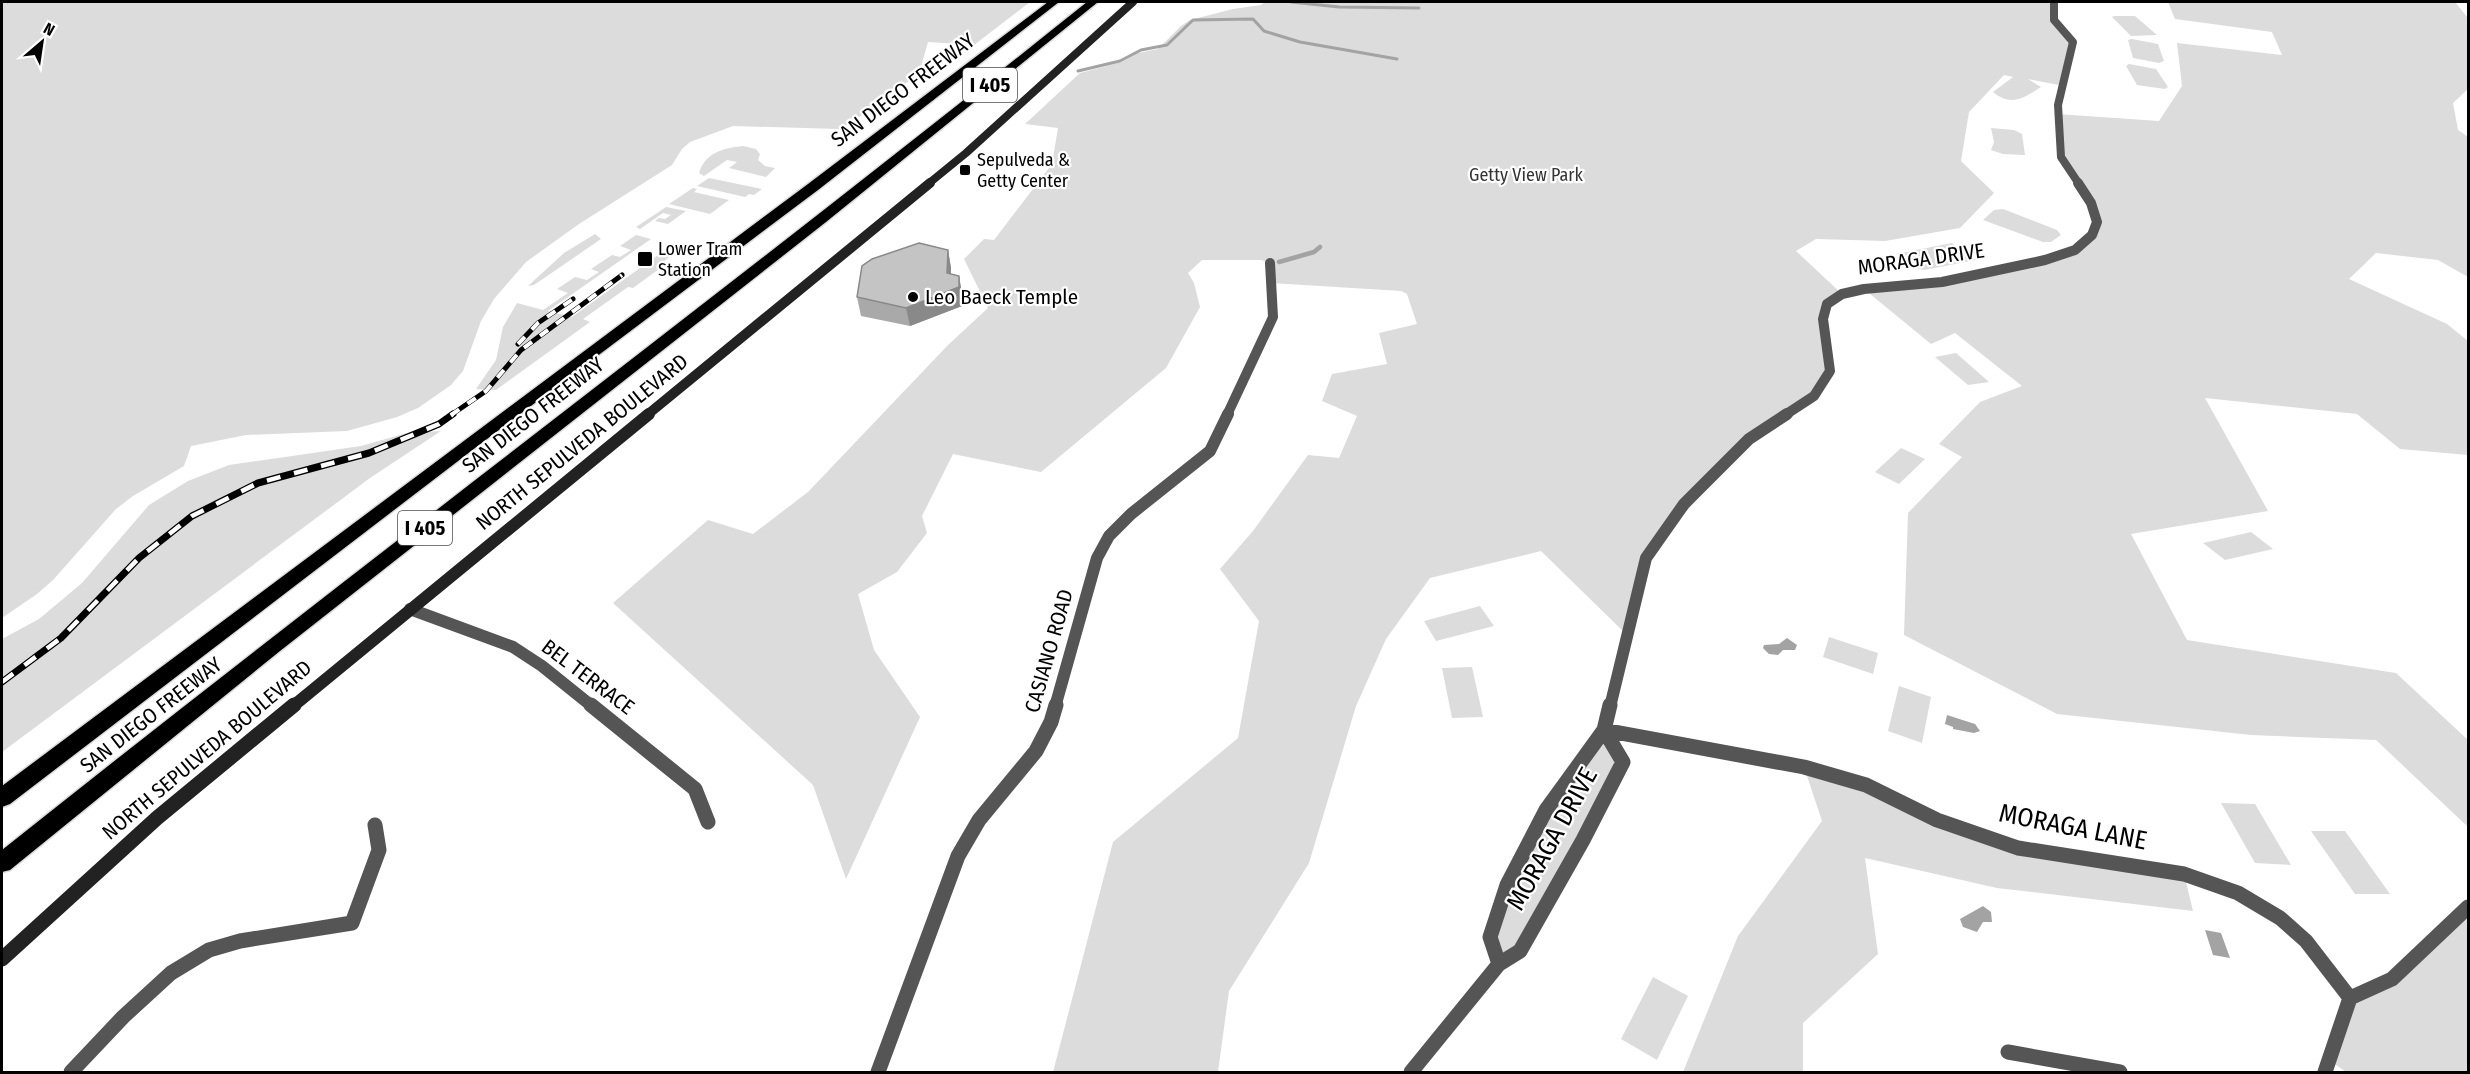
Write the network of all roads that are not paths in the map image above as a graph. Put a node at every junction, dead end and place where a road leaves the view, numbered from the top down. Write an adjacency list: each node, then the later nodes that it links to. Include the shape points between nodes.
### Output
1 (1054, 2): 8 (highway, SAN DIEGO FREEWAY / I 405)
2 (1092, 2): 11 (highway, SAN DIEGO FREEWAY / I 405)
3 (1134, 2): 6 (main road, NORTH SEPULVEDA BOULEVARD, via 966,153)
4 (2054, 2): 7 (street, MORAGA DRIVE, via 2052,12 2058,26 2073,42 2058,105 2061,157 2091,203 2097,222 2092,235 2074,250 2044,260 1942,282 1864,289 1842,294 1827,304 1823,319 1830,371 1825,382 1814,396 1741,447 1684,504 1646,558)
5 (1270, 263): 18 (street, CASIANO ROAD, via 1273,317 1218,438 1197,463 1131,514 1109,536 1097,558 1051,722 1036,751 979,820 958,856)
6 (410, 609): 9 (street, BEL TERRACE, via 513,647 542,666 695,789); 13 (main road, NORTH SEPULVEDA BOULEVARD, via 157,818)
7 (1604, 729): 14 (street, MORAGA DRIVE, via 1546,810 1507,885 1490,937); 14 (street, MORAGA DRIVE, via 1623,762 1584,840 1520,951); 15 (street, MORAGA LANE, via 1804,766 1866,785 1937,820 2018,848 2184,874 2238,893 2280,918 2306,941)
8 (2, 798)
9 (708, 822)
10 (375, 825): 17 (street, via 379,850 352,923 240,941 209,950 171,973)
11 (2, 863)
12 (2469, 907): 15 (street, via 2392,979)
13 (2, 959)
14 (1499, 964): 19 (street, MORAGA DRIVE)
15 (2350, 998): 21 (street)
16 (2008, 1052): 20 (street)
17 (71, 1072)
18 (878, 1072)
19 (1411, 1072)
20 (2120, 1072)
21 (2325, 1072)

